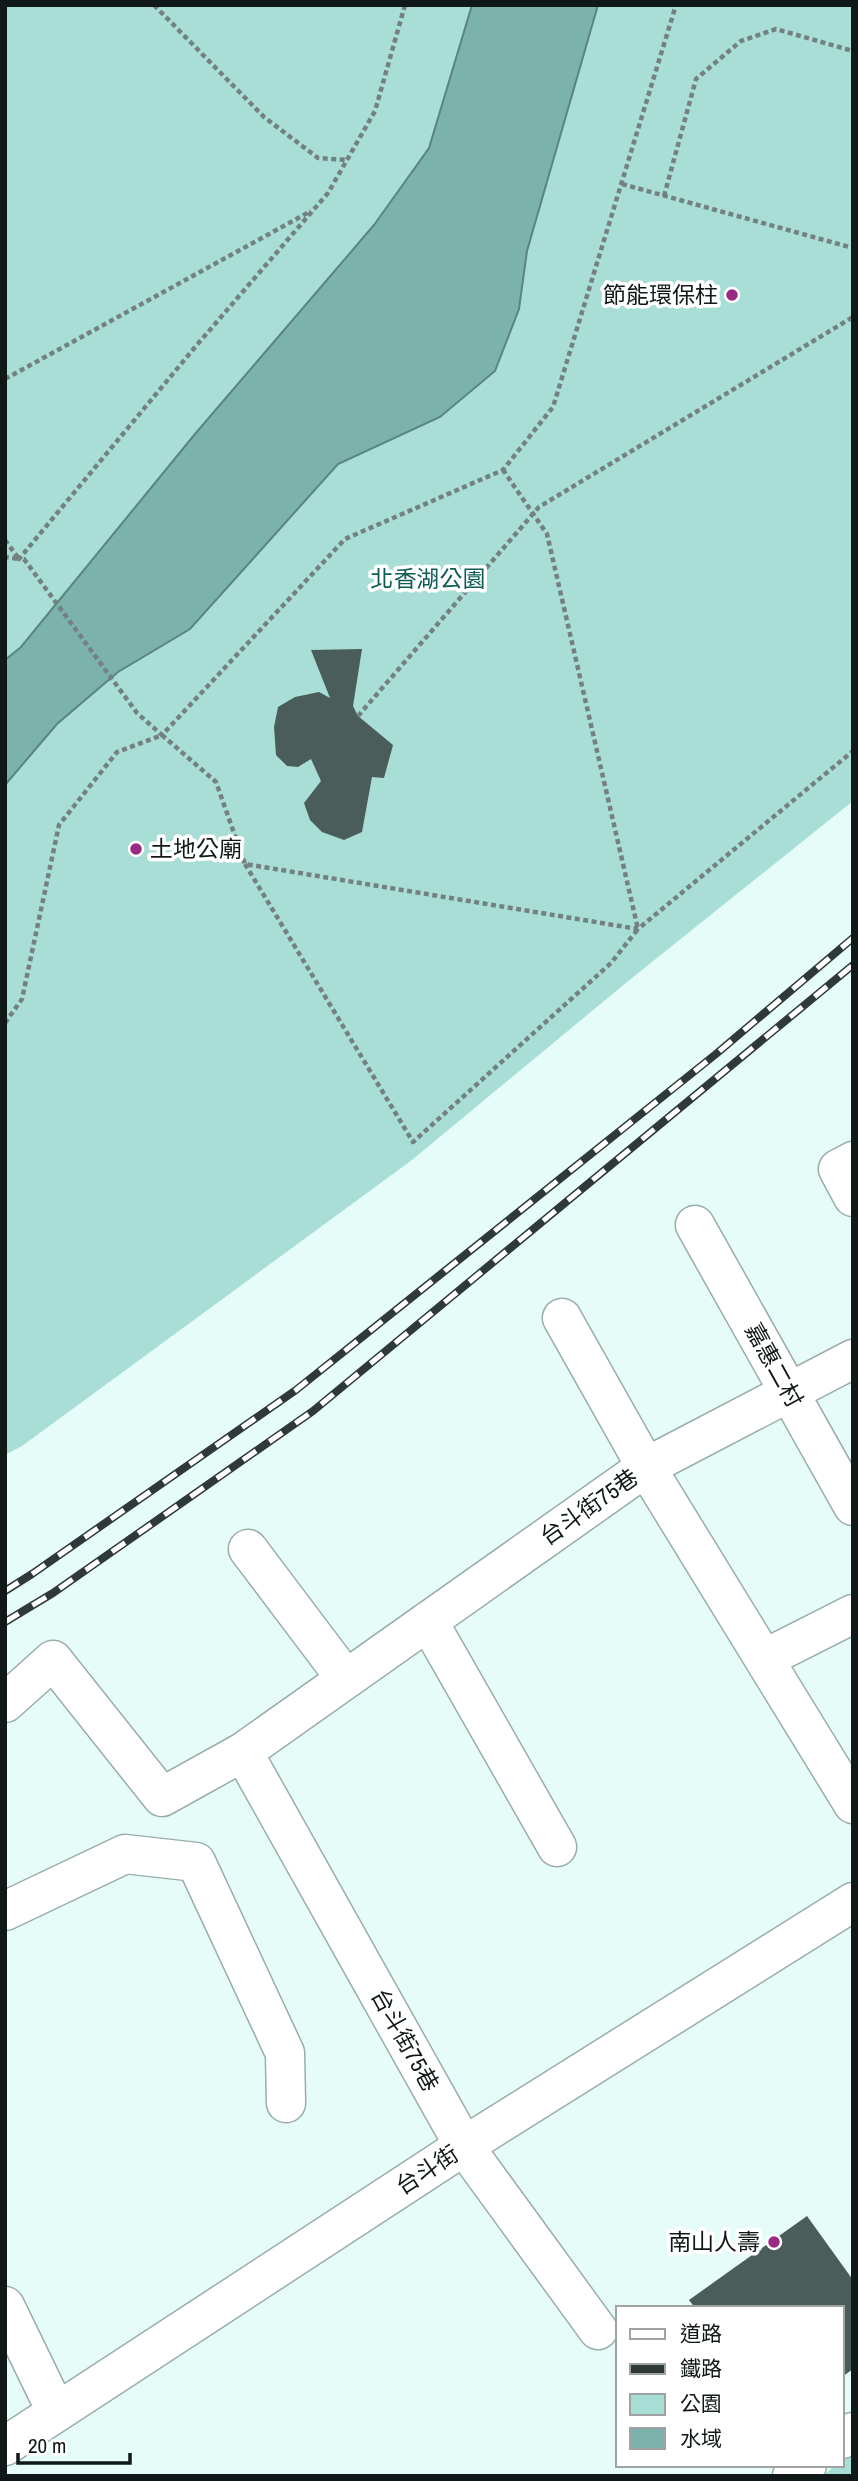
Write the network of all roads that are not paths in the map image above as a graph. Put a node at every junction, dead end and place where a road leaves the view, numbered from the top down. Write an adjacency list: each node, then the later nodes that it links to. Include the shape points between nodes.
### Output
1 (695, 1225): 4 (street, 嘉惠二村)
2 (562, 1318): 5 (street)
3 (853, 1359): 4 (street)
4 (790, 1393): 5 (street); 6 (street, 嘉惠二村)
5 (646, 1467): 9 (street, 台斗街75巷); 10 (street, 台斗街75巷)
6 (853, 1506)
7 (248, 1549): 11 (street)
8 (853, 1614): 10 (street)
9 (428, 1621): 11 (street, 台斗街75巷); 15 (street)
10 (764, 1659): 14 (street, 台斗街75巷)
11 (346, 1679): 13 (street, 台斗街75巷)
12 (5, 1703): 13 (street, 台斗街75巷, via 53,1660 162,1797)
13 (243, 1752): 19 (street, 台斗街75巷)
14 (853, 1804)
15 (557, 1847)
16 (853, 1902): 19 (street, 台斗街)
17 (5, 1911): 18 (street, via 125,1854 196,1862 285,2053)
18 (286, 2103)
19 (464, 2146): 21 (street, 台斗街75巷); 22 (street, 台斗街)
20 (5, 2306): 22 (street)
21 (598, 2330)
22 (56, 2412): 23 (street, 台斗街)
23 (5, 2446)

